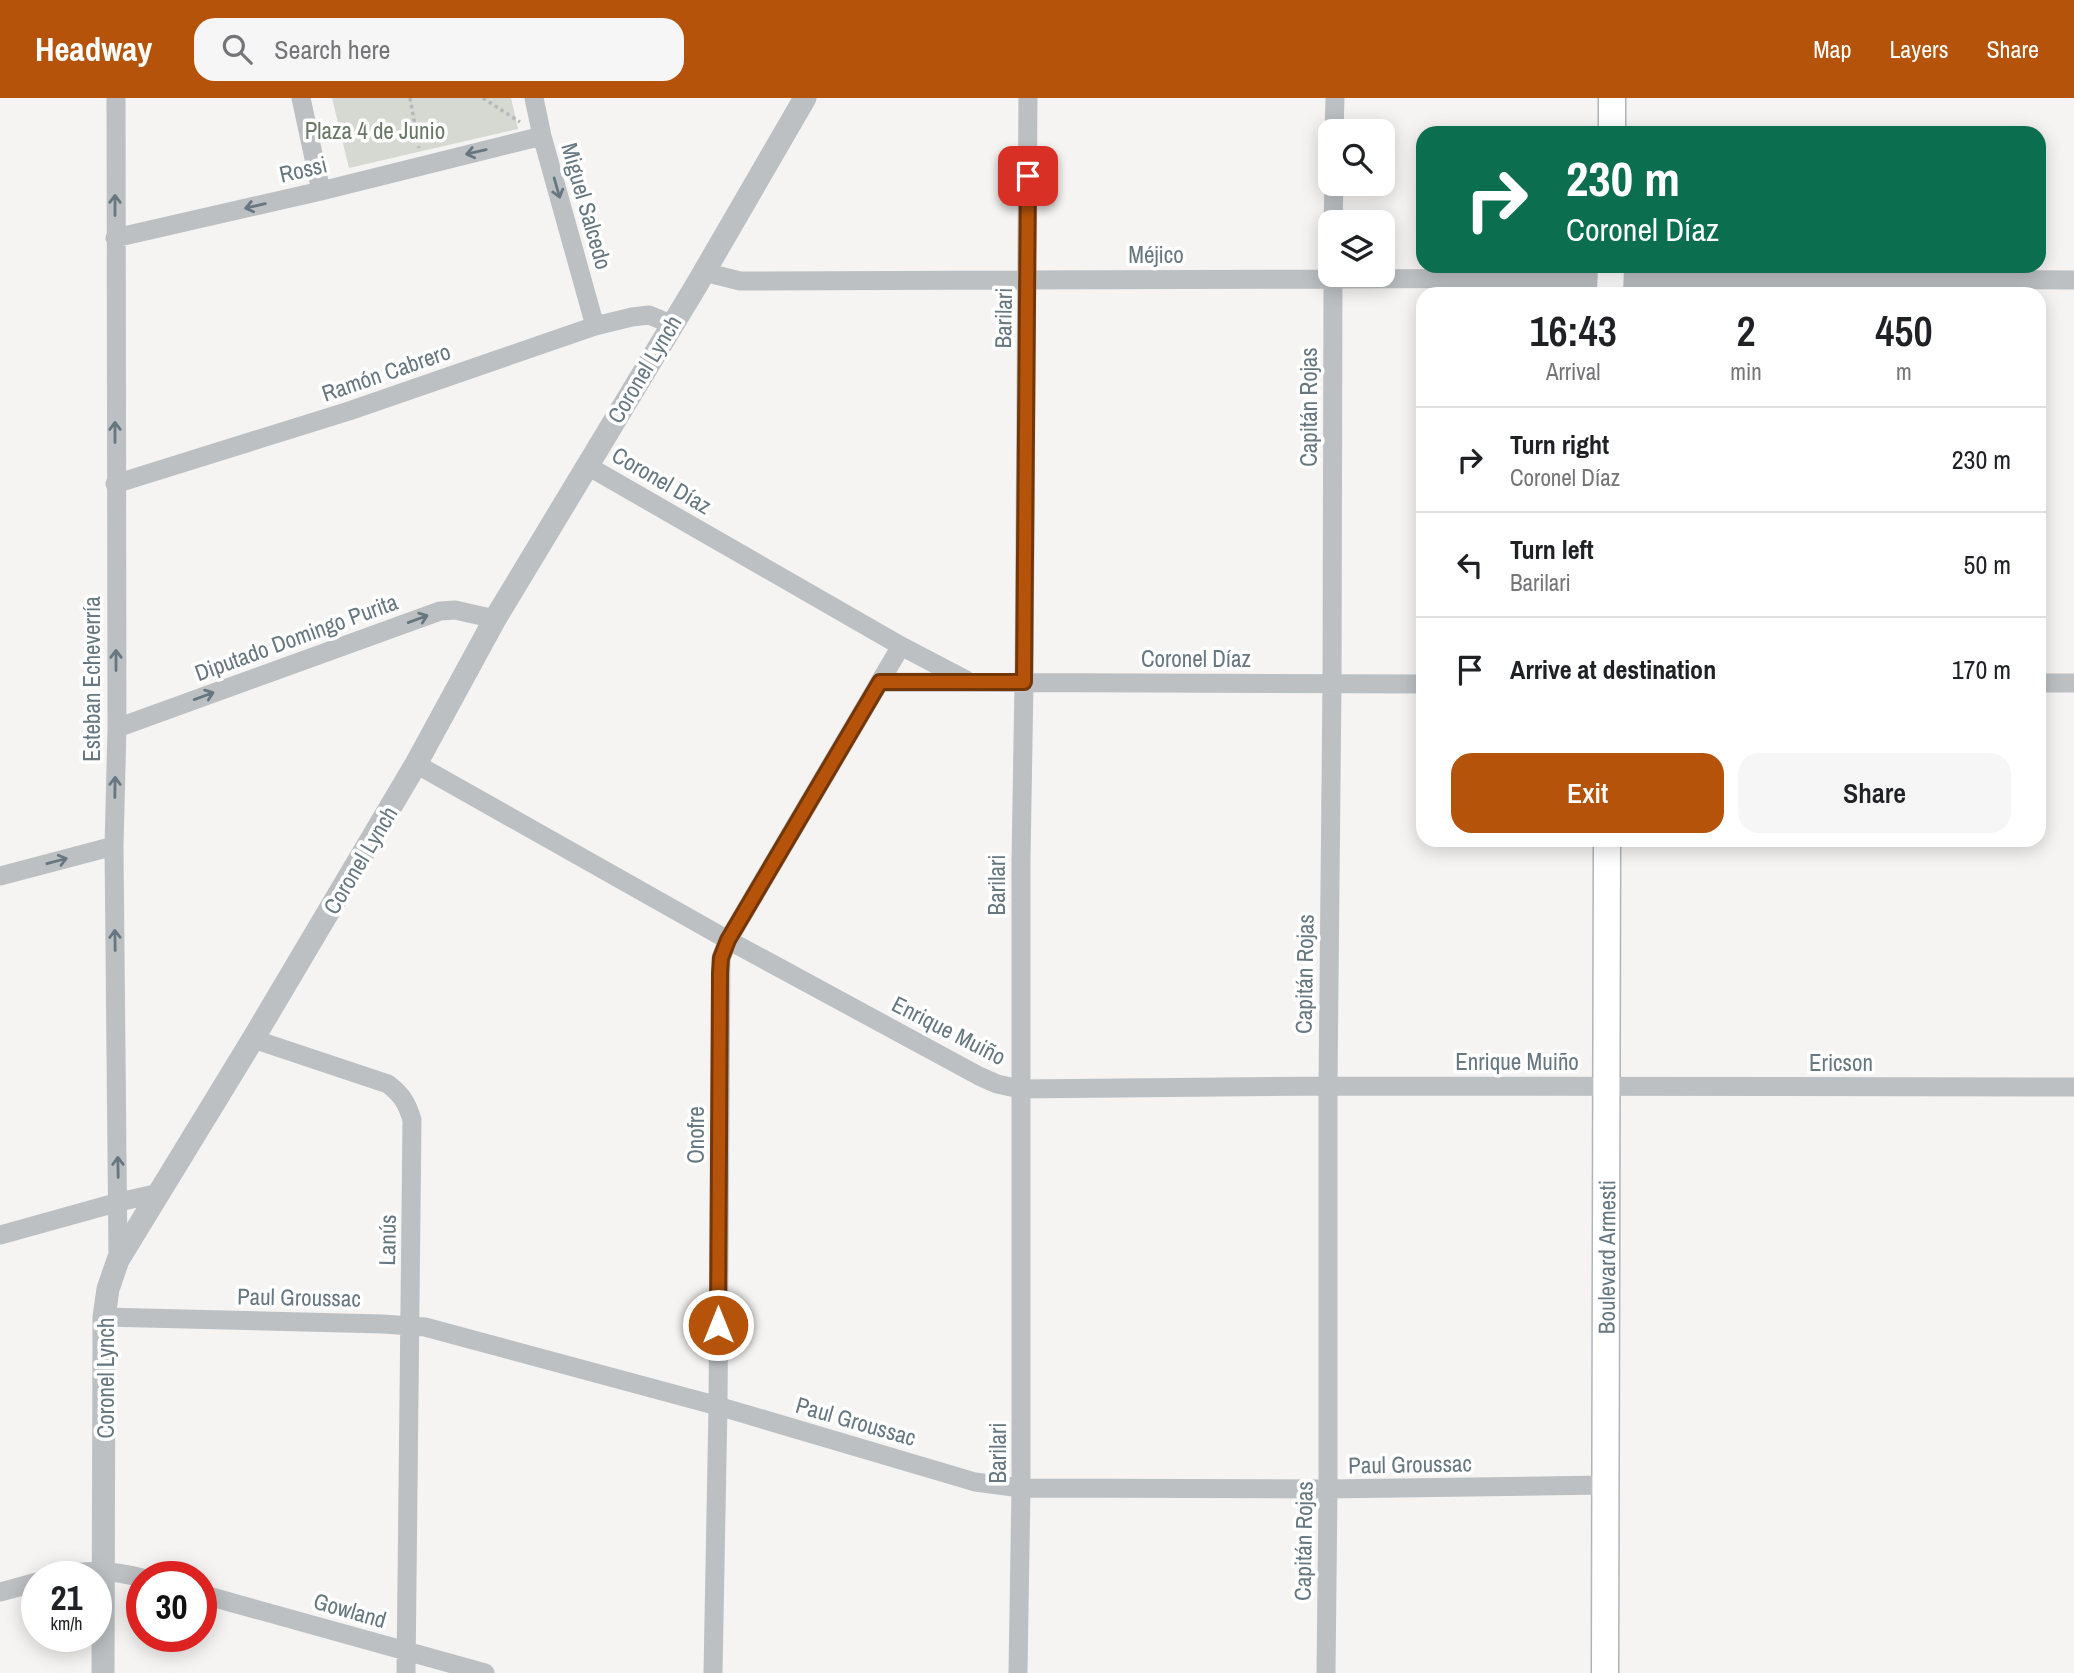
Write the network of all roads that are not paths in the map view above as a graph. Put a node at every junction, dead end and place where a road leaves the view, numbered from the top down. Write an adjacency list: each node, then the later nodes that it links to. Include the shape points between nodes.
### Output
1 (116, 98): 12 (street, Esteban Echeverría, one-way to 1)
2 (301, 98): 11 (street)
3 (534, 98): 10 (street, Miguel Salcedo)
4 (805, 98): 13 (street, Coronel Lynch)
5 (1028, 98): 16 (street, Barilari)
6 (1335, 98): 8 (street)
7 (1612, 98): 9 (main road)
8 (1334, 119)
9 (1612, 126)
10 (542, 136): 11 (street, Rossi, one-way to 11); 21 (street, Miguel Salcedo, one-way to 21)
11 (321, 191): 12 (street, Rossi, one-way to 12)
12 (115, 238): 23 (street, Esteban Echeverría, one-way to 12)
13 (704, 272): 16 (street, Méjico, via 740,281); 20 (street, Coronel Lynch)
14 (1318, 276): 16 (street, Méjico)
15 (1395, 277): 17 (street, Méjico)
16 (1028, 279): 28 (street, Barilari)
17 (1610, 279): 18 (street, Méjico)
18 (2074, 280)
19 (1333, 287): 30 (street, Capitán Rojas)
20 (671, 324): 21 (street, Ramón Cabrero, via 649,315); 22 (street, Coronel Lynch)
21 (595, 326): 23 (street, Ramón Cabrero, via 349,411)
22 (586, 465): 24 (street, Coronel Lynch); 25 (street, Coronel Díaz)
23 (115, 484): 33 (street, Esteban Echeverría, one-way to 23)
24 (495, 619): 33 (street, Diputado Domingo Purita, one-way to 24, via 440,611); 34 (street, Coronel Lynch)
25 (901, 646): 26 (street, Onofre); 27 (street, Coronel Díaz)
26 (880, 682): 27 (street, Coronel Díaz); 38 (street, Onofre)
27 (970, 682): 28 (street, Coronel Díaz)
28 (1024, 682): 30 (street, Coronel Díaz); 43 (street, Barilari)
29 (2074, 682): 31 (street)
30 (1332, 683): 32 (street, Coronel Díaz); 40 (street, Capitán Rojas)
31 (2046, 683)
32 (1416, 684)
33 (117, 728): 35 (street, Esteban Echeverría, one-way to 33)
34 (416, 764): 38 (street, Enrique Muiño); 39 (street, Coronel Lynch)
35 (114, 846): 37 (street, one-way to 35); 45 (street, Esteban Echeverría, one-way to 35)
36 (1607, 847): 41 (main road, Boulevard Armesti)
37 (0, 876)
38 (728, 940): 43 (street, Enrique Muiño, via 979,1076); 50 (street, Onofre, via 720,973)
39 (253, 1039): 44 (street, Coronel Lynch); 49 (street, Lanús, via 388,1084 408,1105 412,1120)
40 (1328, 1086): 41 (street, Enrique Muiño); 43 (street, Enrique Muiño); 53 (street, Capitán Rojas)
41 (1608, 1086): 42 (street, Ericson); 51 (main road, Boulevard Armesti)
42 (2074, 1087)
43 (1020, 1088): 52 (street, Barilari)
44 (159, 1193): 45 (street); 47 (street, Coronel Lynch)
45 (119, 1202): 46 (street); 47 (street, Esteban Echeverría)
46 (0, 1235)
47 (118, 1260): 48 (street, Coronel Lynch)
48 (104, 1317): 49 (street, Paul Groussac); 54 (street, Coronel Lynch)
49 (409, 1325): 50 (street, Paul Groussac); 58 (street, Lanús)
50 (718, 1406): 52 (street, Paul Groussac, via 975,1482); 63 (street, Onofre)
51 (1604, 1485): 53 (street, Paul Groussac); 66 (main road, Boulevard Armesti)
52 (1021, 1488): 53 (street, Paul Groussac); 64 (street, Barilari)
53 (1328, 1489): 65 (street, Capitán Rojas)
54 (104, 1561)
55 (21, 1586): 56 (street)
56 (0, 1592)
57 (217, 1598): 58 (street, Gowland)
58 (406, 1651): 61 (street, Lanús); 62 (street, Gowland)
59 (103, 1652): 60 (street, Coronel Lynch)
60 (103, 1673)
61 (406, 1673)
62 (485, 1673)
63 (713, 1673)
64 (1018, 1673)
65 (1326, 1673)
66 (1605, 1673)

